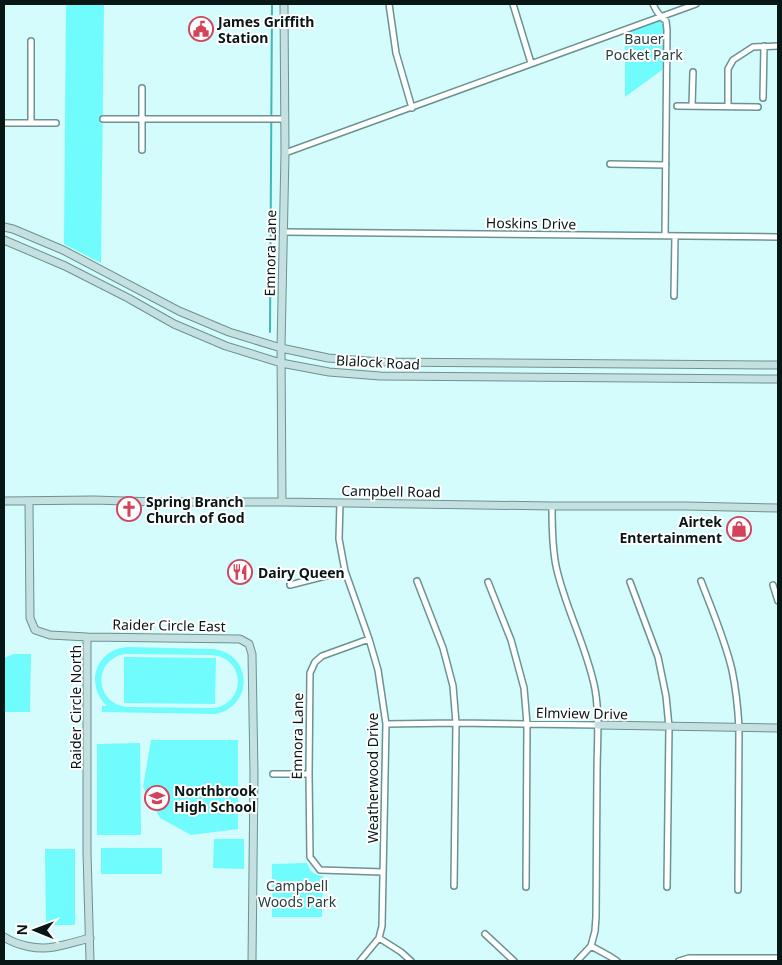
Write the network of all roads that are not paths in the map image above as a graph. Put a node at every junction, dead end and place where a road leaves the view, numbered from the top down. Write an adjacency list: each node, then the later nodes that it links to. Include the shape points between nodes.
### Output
1 (284, 4): 21 (street, Emnora Lane)
2 (389, 4): 18 (street, via 396,53)
3 (513, 4): 10 (street)
4 (653, 4): 6 (street)
5 (696, 4): 6 (street)
6 (660, 17): 10 (street); 28 (street, via 666,21 667,30)
7 (31, 42): 23 (street)
8 (764, 46): 9 (street); 13 (street); 16 (street, via 753,47 733,60 728,69)
9 (778, 46)
10 (531, 64): 18 (street)
11 (693, 72): 15 (street)
12 (142, 88): 20 (street)
13 (763, 98)
14 (677, 106): 15 (street)
15 (692, 106): 16 (street)
16 (728, 106): 17 (street)
17 (758, 107)
18 (412, 108): 26 (street)
19 (103, 119): 20 (street)
20 (142, 119): 21 (street); 25 (street)
21 (282, 119): 26 (street, Emnora Lane)
22 (4, 123): 23 (street)
23 (31, 123): 24 (street)
24 (56, 123)
25 (142, 150)
26 (285, 153): 30 (street, Emnora Lane)
27 (610, 164): 28 (street)
28 (666, 165): 31 (street)
29 (4, 226): 36 (street, Blalock Road, via 63,250 179,311 229,332)
30 (283, 232): 31 (street, Hoskins Drive); 36 (street, Emnora Lane)
31 (665, 236): 32 (street, Hoskins Drive)
32 (674, 236): 33 (street, Hoskins Drive); 35 (street)
33 (778, 237)
34 (4, 240): 38 (street, Blalock Road, via 64,266 174,324 226,346)
35 (674, 296)
36 (281, 348): 37 (street, Blalock Road, via 328,358); 38 (street, Emnora Lane)
37 (424, 362): 39 (street, Blalock Road); 43 (street)
38 (281, 363): 43 (street, Blalock Road, via 332,372); 50 (street, Emnora Lane)
39 (517, 364): 40 (street, Blalock Road); 44 (street)
40 (618, 365): 41 (street, Blalock Road); 45 (street)
41 (750, 365): 42 (street, Blalock Road); 46 (street)
42 (778, 365)
43 (422, 377): 44 (street, Blalock Road)
44 (516, 377): 45 (street, Blalock Road)
45 (617, 378): 46 (street, Blalock Road)
46 (748, 379): 47 (street, Blalock Road)
47 (778, 379)
48 (4, 500): 49 (street, Campbell Road)
49 (30, 501): 50 (street, Campbell Road); 62 (street, Raider Circle North, via 30,618 35,630 50,635)
50 (282, 502): 51 (street, Campbell Road)
51 (340, 503): 52 (street, Campbell Road); 54 (street, Weatherwood Drive, via 339,538)
52 (552, 506): 53 (street, Campbell Road); 67 (street, via 556,566 588,660)
53 (778, 508)
54 (345, 571): 59 (street); 63 (street, Weatherwood Drive)
55 (417, 581): 64 (street, via 443,648 453,686)
56 (488, 582): 66 (street, via 511,640 524,688)
57 (630, 582): 68 (street, via 658,657)
58 (701, 582): 69 (street, via 732,670)
59 (290, 585)
60 (773, 585): 61 (street)
61 (778, 601)
62 (87, 636): 80 (street, Raider Circle North); 86 (street, Raider Circle East, via 240,639 249,644 252,654 253,756)
63 (369, 639): 65 (street, Weatherwood Drive, via 378,670); 72 (street, Emnora Lane, via 322,656 310,673)
64 (456, 723): 65 (street, Elmview Drive); 66 (street, Elmview Drive); 74 (street)
65 (386, 724): 73 (street, Weatherwood Drive)
66 (527, 724): 67 (street, Elmview Drive); 75 (street)
67 (598, 725): 68 (street, Elmview Drive); 82 (street, via 596,917)
68 (669, 727): 69 (street, Elmview Drive); 76 (street)
69 (739, 728): 70 (street, Elmview Drive); 77 (street)
70 (778, 728)
71 (273, 774): 72 (street)
72 (309, 774): 73 (street, Emnora Lane, via 310,857 318,868)
73 (383, 872): 81 (street, Weatherwood Drive, via 383,919)
74 (454, 886)
75 (526, 887)
76 (667, 887)
77 (738, 890)
78 (485, 934): 89 (street)
79 (4, 937): 80 (street, via 12,943 34,947 54,947)
80 (90, 938): 85 (street, Raider Circle North)
81 (379, 938): 87 (street); 88 (street)
82 (591, 946): 90 (street); 91 (street)
83 (778, 958): 84 (street)
84 (755, 960): 92 (street, via 690,958)
85 (90, 961)
86 (252, 961)
87 (360, 961)
88 (411, 961)
89 (514, 961)
90 (577, 961)
91 (617, 961)
92 (679, 961)

